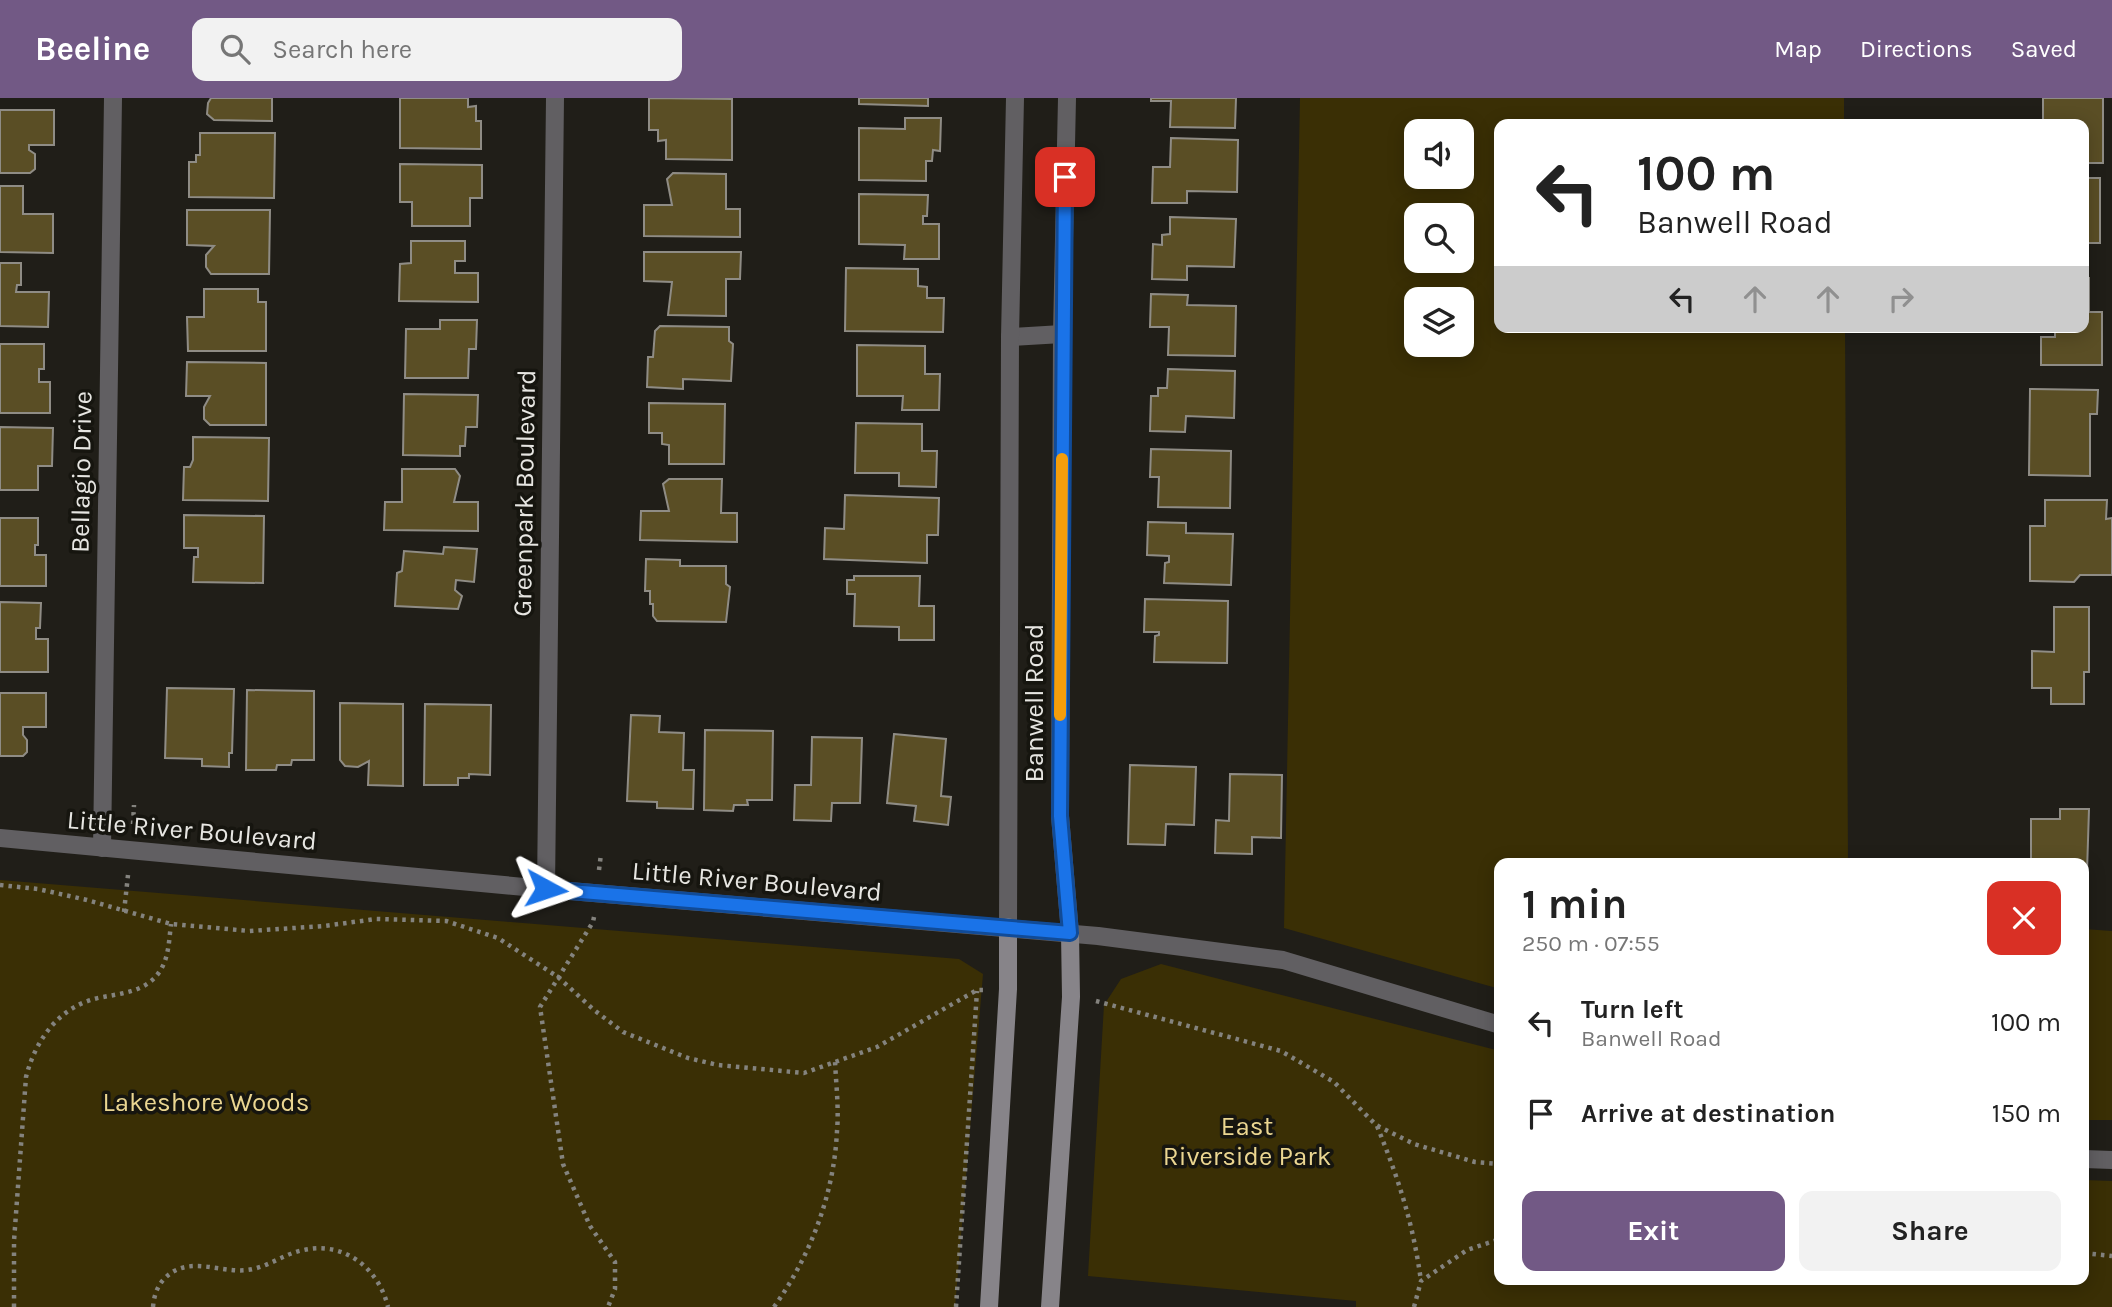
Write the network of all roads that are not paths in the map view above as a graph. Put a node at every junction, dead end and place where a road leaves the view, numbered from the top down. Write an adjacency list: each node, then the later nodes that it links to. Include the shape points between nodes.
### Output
1 (113, 98): 8 (street, Bellagio Drive)
2 (555, 98): 9 (street, Greenpark Boulevard)
3 (1015, 98): 6 (street, Banwell Road)
4 (1067, 98): 5 (street, Banwell Road)
5 (1062, 334): 6 (street); 11 (street, Banwell Road, via 1060,816)
6 (1010, 337): 10 (street, Banwell Road)
7 (0, 838): 8 (street, Little River Boulevard)
8 (102, 848): 9 (street, Little River Boulevard)
9 (546, 889): 10 (street, Little River Boulevard)
10 (1008, 927): 11 (street, Little River Boulevard); 15 (main road, Banwell Road)
11 (1070, 933): 12 (street, Little River Boulevard, via 1283,960); 16 (main road, Banwell Road, via 1071,997)
12 (1494, 1023)
13 (2089, 1159): 14 (street)
14 (2112, 1160)
15 (989, 1307)
16 (1050, 1307)

